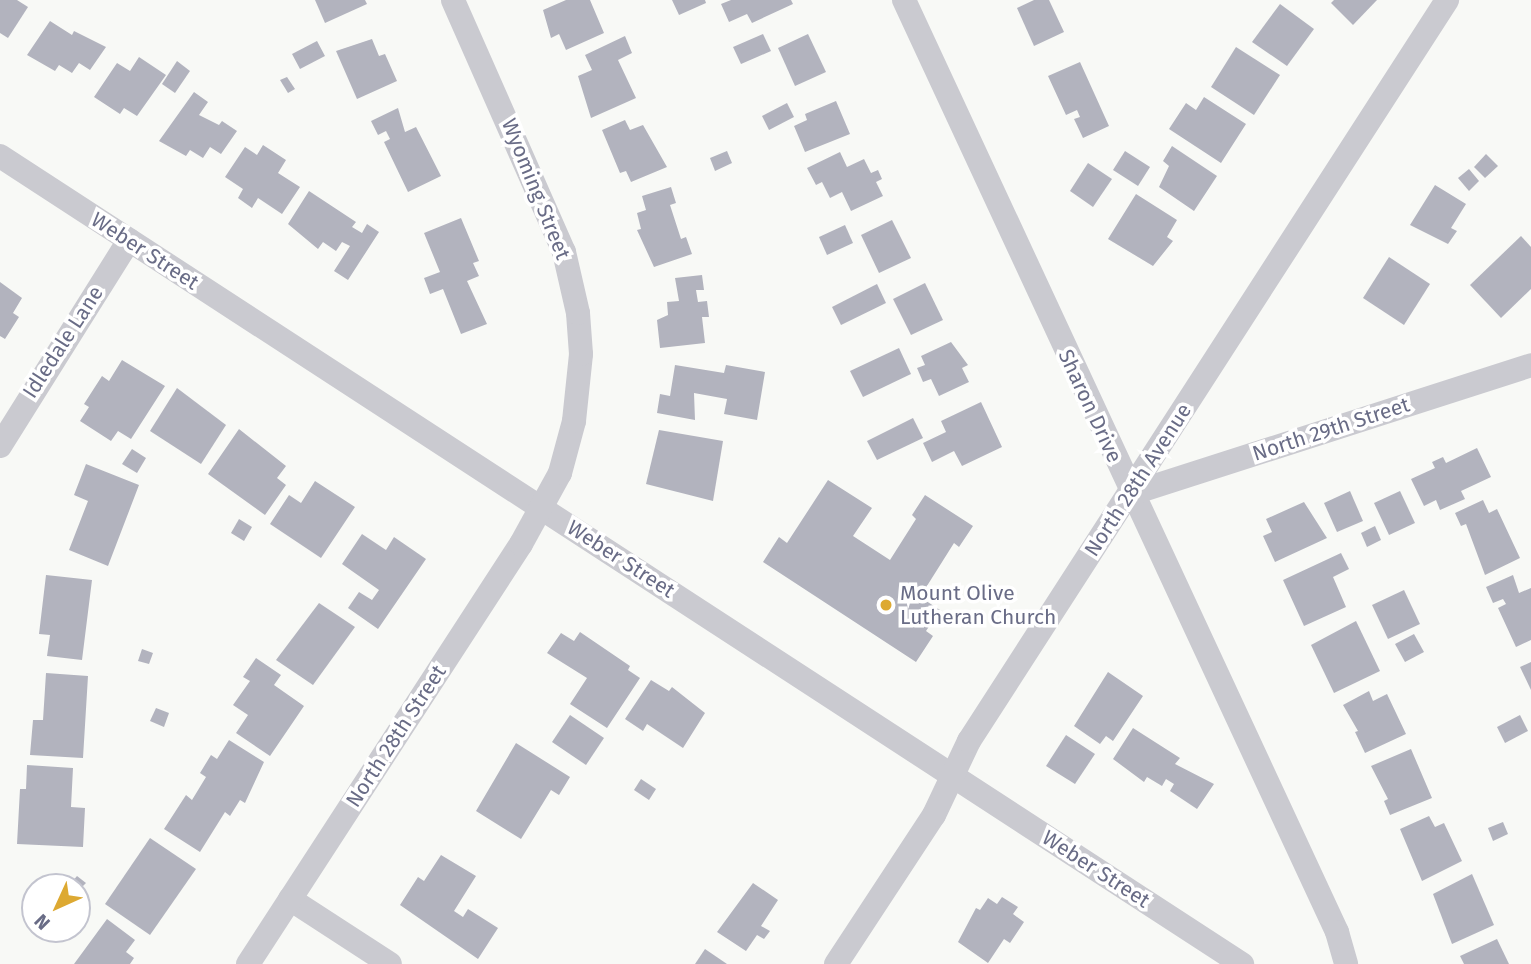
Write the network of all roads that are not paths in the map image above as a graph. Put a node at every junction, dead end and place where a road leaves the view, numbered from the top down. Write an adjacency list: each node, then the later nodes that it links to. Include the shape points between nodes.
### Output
1 (453, 0): 9 (street, Wyoming Street, via 547,206 578,313 580,385 574,421 559,473)
2 (904, 0): 8 (street, Sharon Drive)
3 (1447, 0): 8 (street, North 28th Avenue)
4 (0, 156): 5 (street, Weber Street)
5 (128, 240): 7 (street, Idledale Lane); 9 (street, Weber Street)
6 (1528, 373): 8 (street, North 29th Street)
7 (0, 446)
8 (1130, 494): 10 (street, North 28th Avenue, via 969,741); 16 (street, Sharon Drive, via 1337,932)
9 (541, 507): 10 (street, Weber Street); 11 (street, North 28th Street)
10 (953, 775): 14 (street, North 28th Avenue, via 934,815); 15 (street, Weber Street)
11 (290, 899): 12 (street, North 28th Street); 13 (street)
12 (248, 964)
13 (390, 964)
14 (836, 964)
15 (1241, 964)
16 (1346, 964)

